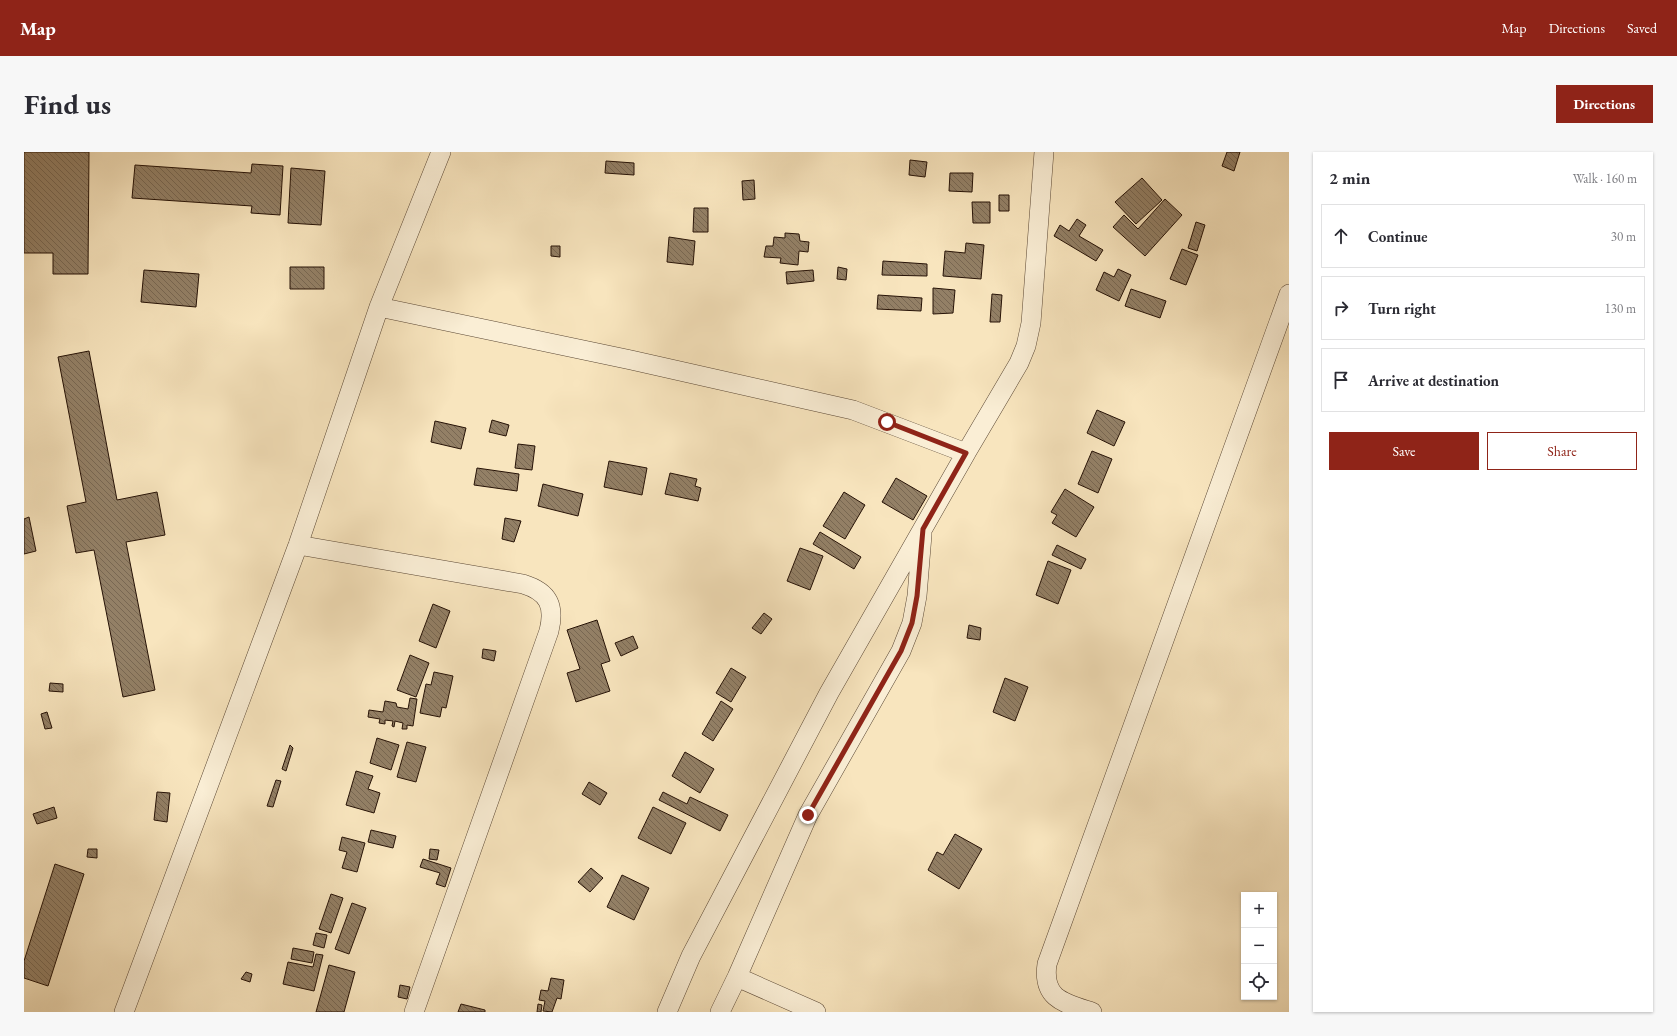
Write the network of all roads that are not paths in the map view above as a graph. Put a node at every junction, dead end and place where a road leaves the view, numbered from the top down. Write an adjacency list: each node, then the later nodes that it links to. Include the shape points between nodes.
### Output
1 (440, 152): 4 (street)
2 (1044, 152): 5 (street, via 1031,323 1026,346 1019,363)
3 (1289, 294): 14 (street, via 1047,964 1047,984 1054,996 1066,1004)
4 (379, 307): 5 (street, via 853,410); 7 (street)
5 (966, 453): 6 (street)
6 (923, 529): 8 (street, via 917,596 910,630 901,651 808,815); 11 (street, via 826,700 691,956)
7 (298, 544): 9 (street); 10 (street, via 523,584 536,588 550,604 552,616 549,631)
8 (737, 977): 12 (street); 13 (street)
9 (124, 1012)
10 (414, 1012)
11 (667, 1012)
12 (720, 1012)
13 (816, 1012)
14 (1092, 1012)

